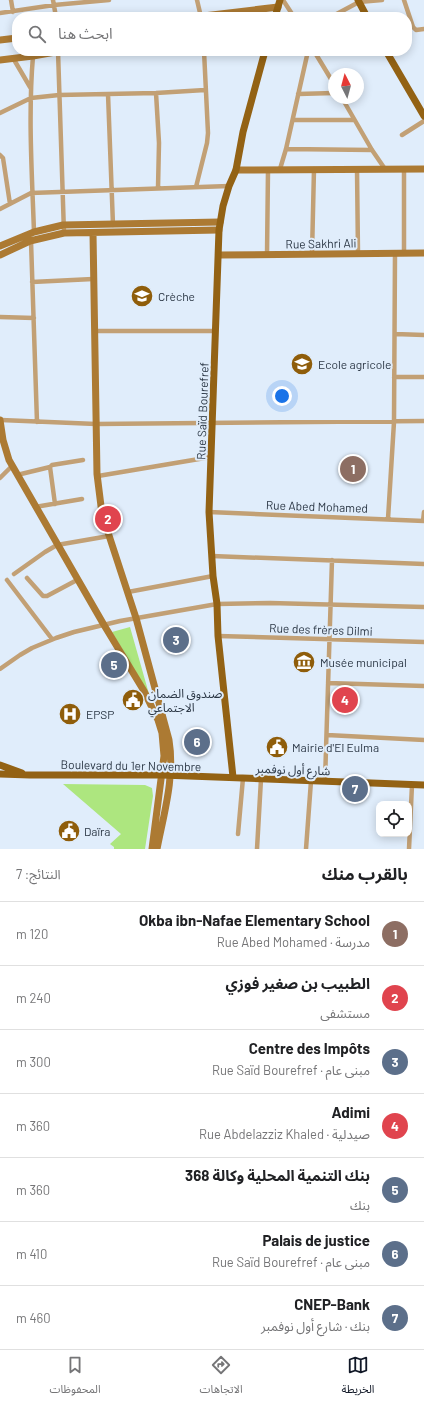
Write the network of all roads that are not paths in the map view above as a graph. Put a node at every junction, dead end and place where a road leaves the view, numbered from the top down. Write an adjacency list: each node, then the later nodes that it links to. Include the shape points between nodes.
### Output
1 (12, 0): 11 (street)
2 (109, 0): 8 (street)
3 (197, 0): 12 (street)
4 (283, 0): 14 (street)
5 (382, 0): 7 (street)
6 (404, 0): 17 (street)
7 (358, 1): 15 (street); 16 (main road)
8 (54, 3): 11 (street)
9 (279, 4): 13 (main road)
10 (12, 12): 18 (street)
11 (13, 12)
12 (198, 12)
13 (230, 12)
14 (291, 12)
15 (339, 12)
16 (364, 12)
17 (408, 12)
18 (0, 13)
19 (412, 24): 20 (street, via 416,30)
20 (424, 29)
21 (12, 39): 22 (main road)
22 (0, 40)
23 (33, 56): 30 (main road); 33 (street)
24 (58, 56): 39 (street)
25 (204, 56): 34 (street)
26 (264, 56): 58 (main road, Rue Saïd Bourefref, via 243,132)
27 (307, 56): 38 (street)
28 (317, 56): 32 (street)
29 (389, 56): 42 (main road)
30 (13, 58): 31 (main road); 33 (street)
31 (0, 60)
32 (328, 74)
33 (30, 87): 40 (street)
34 (205, 90): 35 (street); 61 (street, via 207,143)
35 (156, 93): 37 (street); 62 (street)
36 (328, 93): 38 (street)
37 (108, 94): 39 (street); 63 (street)
38 (298, 94): 45 (street)
39 (60, 95): 40 (street); 64 (street)
40 (31, 98): 43 (street); 65 (street)
41 (345, 104): 46 (street)
42 (422, 108): 44 (main road)
43 (0, 113)
44 (424, 116)
45 (293, 120): 46 (street); 49 (street)
46 (354, 120): 50 (street)
47 (424, 121): 48 (street)
48 (402, 135)
49 (286, 148): 50 (street); 52 (street)
50 (372, 150): 55 (street)
51 (0, 155): 66 (street, via 3,158)
52 (280, 169): 53 (main road); 59 (main road)
53 (314, 169): 54 (main road); 79 (street)
54 (357, 169): 55 (main road); 80 (street)
55 (385, 169): 56 (main road)
56 (404, 169): 57 (main road); 77 (street)
57 (424, 169)
58 (236, 170): 59 (main road); 60 (main road, Rue Saïd Bourefref)
59 (268, 170): 83 (street)
60 (229, 186): 61 (street); 68 (main road, Rue Saïd Bourefref)
61 (196, 187): 62 (street)
62 (158, 188): 63 (street)
63 (111, 190): 64 (street); 69 (street)
64 (62, 191): 65 (street); 70 (street)
65 (31, 193): 66 (street); 72 (street)
66 (10, 204): 67 (street)
67 (0, 209)
68 (220, 222): 69 (main road); 71 (main road, Rue Saïd Bourefref)
69 (113, 225): 70 (main road)
70 (64, 229): 72 (main road); 73 (main road); 74 (main road)
71 (219, 230): 73 (main road); 82 (main road, Rue Saïd Bourefref)
72 (34, 232): 75 (main road)
73 (93, 233): 84 (main road)
74 (31, 241): 81 (main road); 85 (street)
75 (0, 246)
76 (395, 253): 77 (main road, Rue Sakhri Ali); 80 (main road, Rue Sakhri Ali); 90 (street)
77 (404, 253): 78 (main road, Rue Sakhri Ali)
78 (424, 253)
79 (312, 254): 80 (main road, Rue Sakhri Ali); 83 (main road, Rue Sakhri Ali)
80 (358, 254)
81 (0, 255)
82 (219, 255): 83 (main road, Rue Sakhri Ali); 89 (main road, Rue Saïd Bourefref)
83 (267, 255)
84 (94, 279): 85 (street); 88 (main road)
85 (32, 282): 87 (street)
86 (0, 317): 87 (street)
87 (34, 318): 96 (street)
88 (95, 331): 89 (street); 99 (main road)
89 (216, 331): 98 (main road, Rue Saïd Bourefref)
90 (395, 334): 91 (street); 92 (street)
91 (424, 335)
92 (394, 377): 93 (street); 97 (street)
93 (424, 377)
94 (0, 420): 96 (street); 100 (main road)
95 (424, 421): 97 (street)
96 (37, 422): 99 (street)
97 (394, 422): 98 (street); 113 (street)
98 (213, 423): 99 (street); 101 (main road, Rue Saïd Bourefref)
99 (96, 424): 106 (main road)
100 (2, 447): 103 (main road)
101 (212, 457): 106 (street); 111 (main road, Rue Saïd Bourefref)
102 (83, 460): 104 (street)
103 (12, 466): 105 (main road); 107 (street)
104 (50, 467): 105 (street); 109 (street)
105 (17, 475): 110 (main road)
106 (98, 476): 115 (main road, via 102,514)
107 (0, 478)
108 (82, 499): 109 (street)
109 (56, 504): 110 (street)
110 (35, 507): 116 (main road)
111 (209, 512): 113 (street, Rue Abed Mohamed); 117 (main road, Rue Saïd Bourefref)
112 (424, 512): 114 (street)
113 (388, 520): 114 (street, Rue Abed Mohamed)
114 (424, 521)
115 (109, 536): 116 (street); 125 (main road)
116 (58, 545): 120 (street); 124 (main road)
117 (212, 556): 118 (street); 121 (main road, Rue Saïd Bourefref)
118 (332, 560): 119 (street); 127 (street)
119 (424, 564)
120 (14, 574)
121 (213, 576): 125 (street); 126 (main road, Rue Saïd Bourefref)
122 (27, 578): 124 (street, via 43,596)
123 (8, 580): 132 (street)
124 (77, 580): 130 (main road)
125 (128, 592): 129 (main road)
126 (217, 604): 127 (street); 129 (street); 131 (main road, Rue Saïd Bourefref)
127 (332, 605): 128 (street); 133 (street)
128 (424, 607)
129 (136, 618): 130 (street); 144 (main road, via 169,740)
130 (104, 625): 132 (street); 143 (main road, via 144,691 158,720 164,746)
131 (218, 636): 133 (street, Rue des frères Dilmi); 145 (main road, Rue Saïd Bourefref)
132 (52, 639): 135 (street, via 20,655)
133 (330, 640): 134 (street, Rue des frères Dilmi); 136 (street)
134 (424, 642)
135 (0, 669)
136 (328, 683): 137 (street); 138 (street)
137 (424, 686)
138 (328, 735): 139 (street); 149 (street)
139 (424, 740)
140 (0, 765): 142 (main road, Boulevard du 1er Novembre)
141 (0, 774): 142 (main road, Boulevard du 1er Novembre)
142 (30, 775): 143 (main road, Boulevard du 1er Novembre)
143 (162, 775): 144 (main road, Boulevard du 1er Novembre); 152 (main road)
144 (171, 776): 145 (main road, Boulevard du 1er Novembre); 152 (main road)
145 (233, 777): 146 (main road, شارع أول نوفمبر)
146 (243, 778): 147 (main road, شارع أول نوفمبر); 153 (street)
147 (261, 779): 148 (main road, شارع أول نوفمبر); 156 (street)
148 (311, 781): 149 (main road, شارع أول نوفمبر); 157 (street)
149 (325, 781): 150 (main road, شارع أول نوفمبر)
150 (412, 785): 151 (main road, شارع أول نوفمبر); 158 (street)
151 (424, 785)
152 (158, 830): 154 (main road); 155 (main road)
153 (238, 834)
154 (152, 849)
155 (157, 849)
156 (257, 849)
157 (306, 849)
158 (409, 849)

